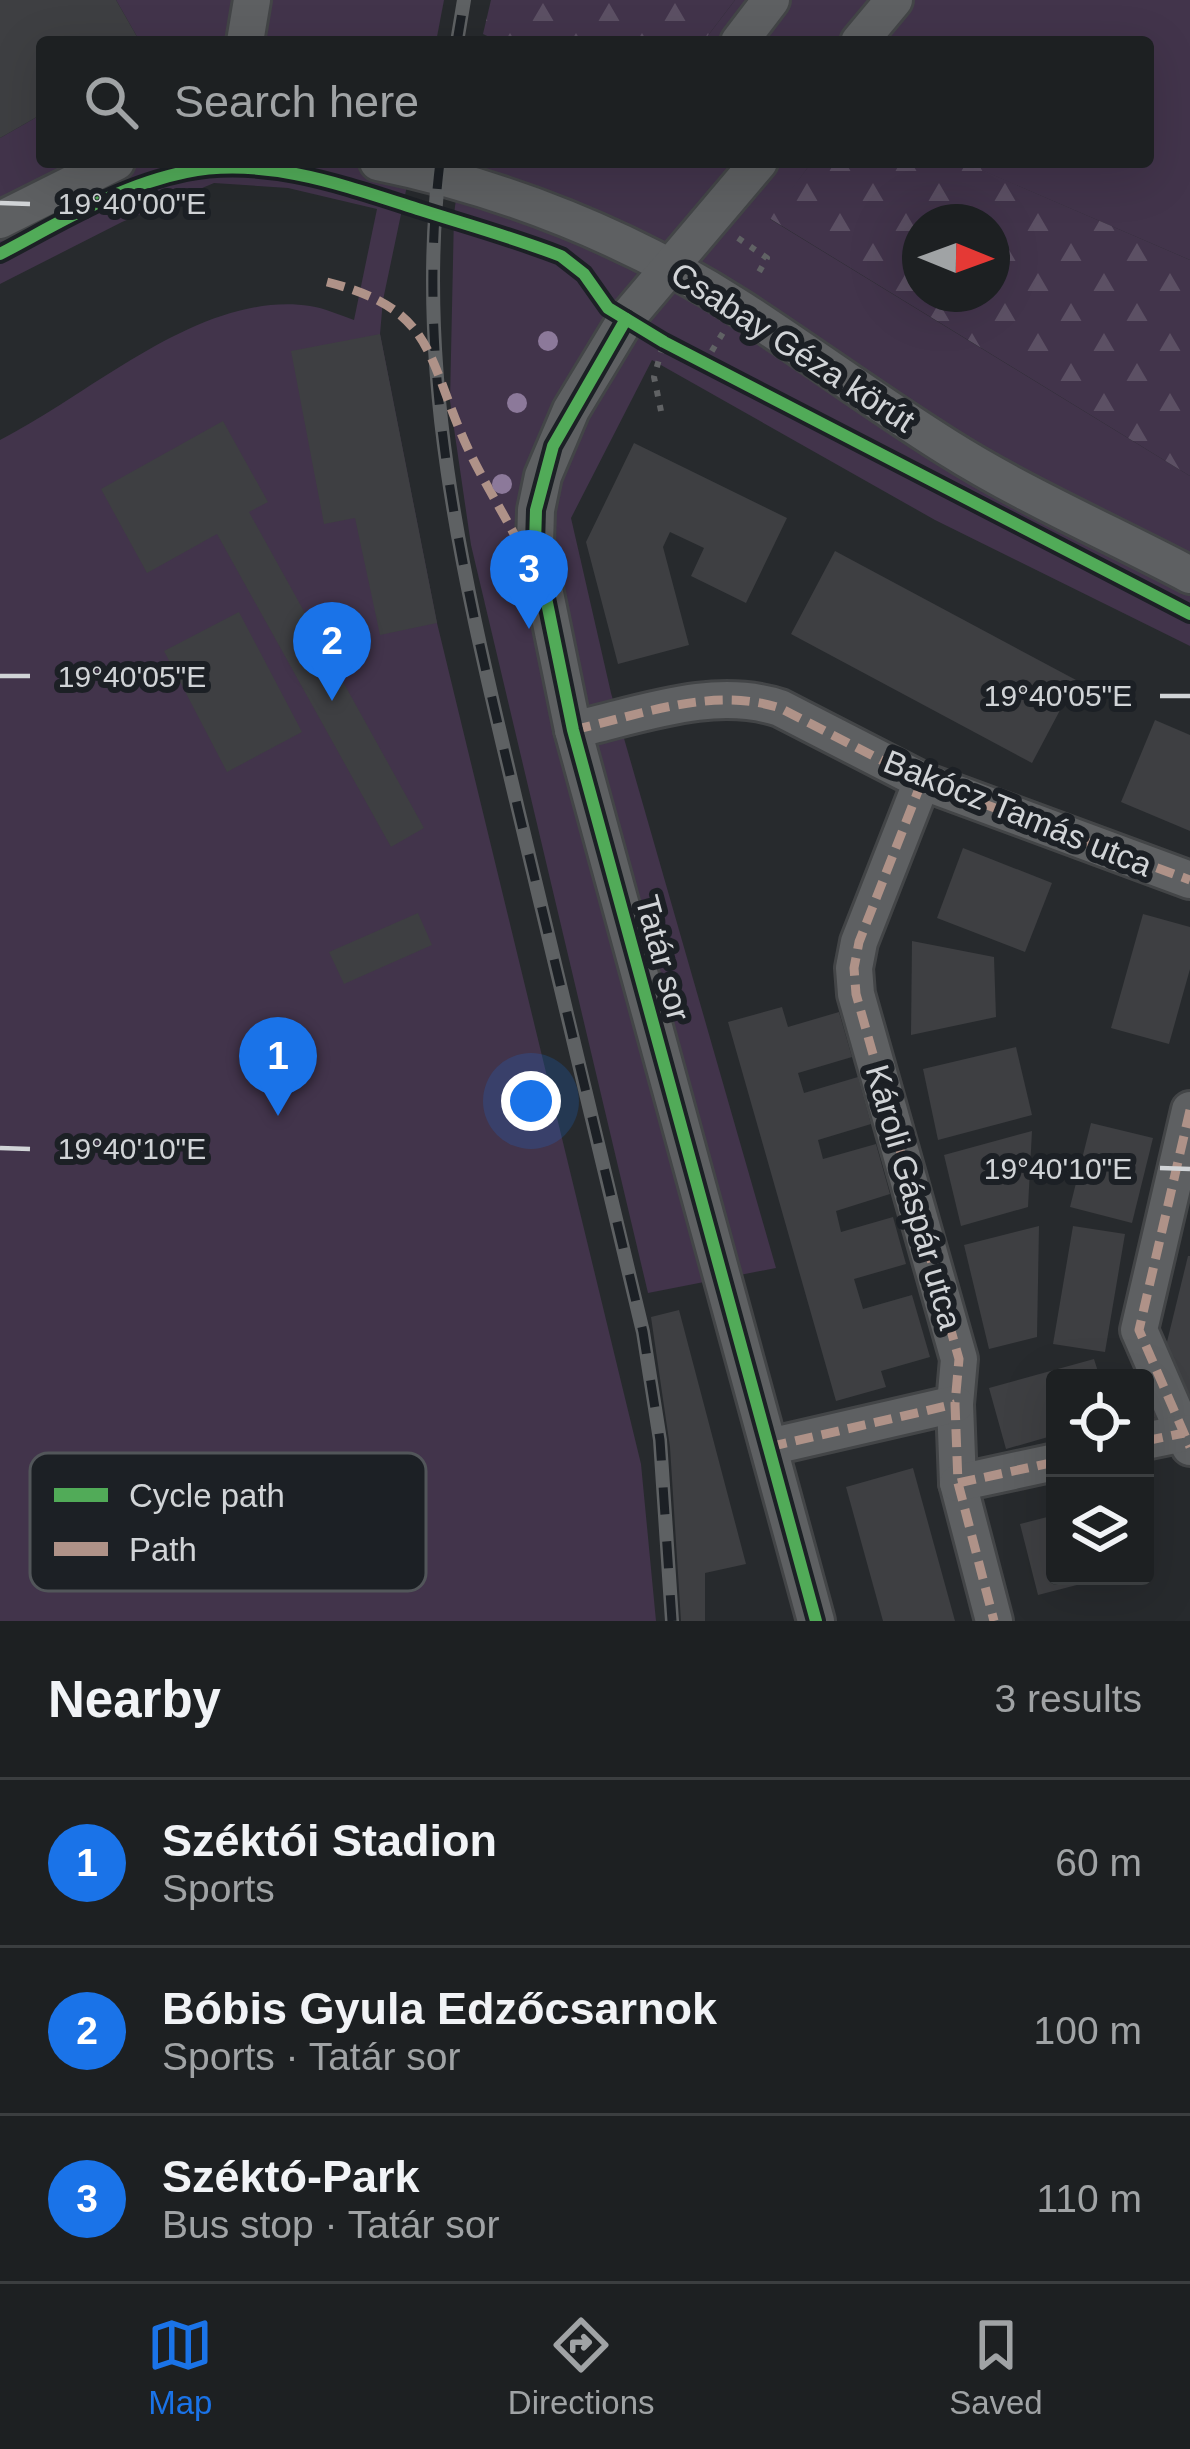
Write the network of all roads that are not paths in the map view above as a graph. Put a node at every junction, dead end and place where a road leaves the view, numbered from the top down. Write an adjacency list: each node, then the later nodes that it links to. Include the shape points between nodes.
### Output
1 (252, 0): 4 (street)
2 (772, 0): 5 (street)
3 (888, 2): 6 (street)
4 (246, 36)
5 (745, 36)
6 (863, 36)
7 (104, 168): 10 (street)
8 (408, 168): 11 (street, Csabay Géza körút, via 565,217)
9 (754, 168): 11 (street, Tatár sor)
10 (0, 220)
11 (670, 267): 12 (street, Csabay Géza körút, via 950,449); 13 (street, Tatár sor, via 626,319 553,446 536,510 535,544)
12 (1190, 575)
13 (573, 730): 14 (street, Bakócz Tamás utca, via 706,700 759,701); 20 (street, Tatár sor)
14 (922, 781): 15 (street, Bakócz Tamás utca); 17 (street, Károli Gáspár utca, via 854,968 959,1359)
15 (1190, 880)
16 (1190, 1110): 18 (street, via 1139,1330)
17 (955, 1405): 20 (street); 22 (street, Károli Gáspár utca)
18 (1187, 1440): 19 (street)
19 (1154, 1442)
20 (769, 1447): 23 (street, Tatár sor)
21 (1046, 1464): 22 (street)
22 (958, 1484): 24 (street, Károli Gáspár utca)
23 (816, 1621)
24 (994, 1621)

